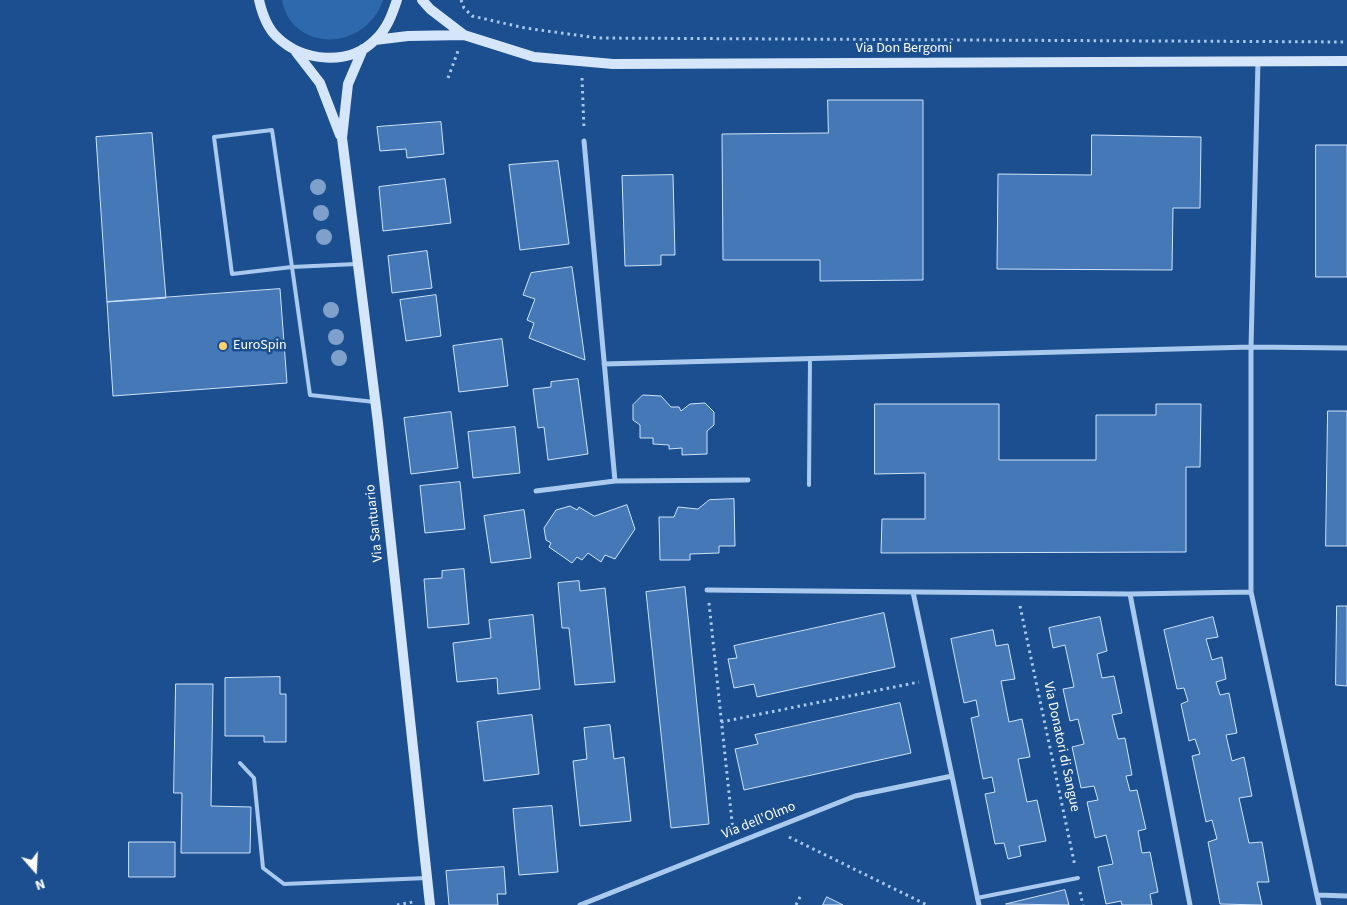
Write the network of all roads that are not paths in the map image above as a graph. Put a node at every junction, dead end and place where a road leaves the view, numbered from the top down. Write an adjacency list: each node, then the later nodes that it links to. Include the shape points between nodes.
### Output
1 (259, 0): 7 (street, via 263,17 277,37)
2 (397, 0): 5 (street, via 390,21)
3 (422, 0): 4 (street, Via Don Bergomi)
4 (464, 35): 5 (street, Via Don Bergomi); 8 (street, Via Don Bergomi, via 534,57 613,64)
5 (375, 40): 6 (street)
6 (363, 49): 7 (street, via 341,58 318,58); 10 (street, Via Santuario, via 348,84)
7 (296, 51): 10 (street, Via Santuario, via 320,82)
8 (1258, 60): 9 (street, Via Don Bergomi); 14 (street)
9 (1347, 61)
10 (342, 138): 12 (street, Via Santuario)
11 (584, 141): 17 (street)
12 (357, 264): 13 (lane); 18 (street, Via Santuario)
13 (292, 267): 13 (lane, via 272,130 214,136 232,274); 18 (lane, via 310,396)
14 (1251, 347): 15 (street); 16 (street); 25 (street)
15 (1347, 348)
16 (810, 358): 17 (street); 21 (lane)
17 (604, 364): 20 (street)
18 (375, 402): 29 (street, Via Santuario)
19 (748, 480): 20 (street)
20 (615, 481): 22 (street)
21 (809, 485)
22 (536, 491)
23 (707, 590): 24 (street)
24 (913, 592): 26 (street); 28 (street)
25 (1251, 592): 26 (street); 31 (street)
26 (1130, 594): 37 (street)
27 (240, 763): 29 (lane, via 254,778 263,868 284,884)
28 (952, 776): 33 (street); 35 (street, Via dell'Olmo, via 855,796)
29 (427, 878): 34 (street, Via Santuario)
30 (1078, 878): 33 (lane)
31 (1318, 895): 32 (street); 38 (street)
32 (1347, 896)
33 (977, 898): 36 (street)
34 (430, 905)
35 (580, 905)
36 (978, 905)
37 (1190, 905)
38 (1319, 905)

